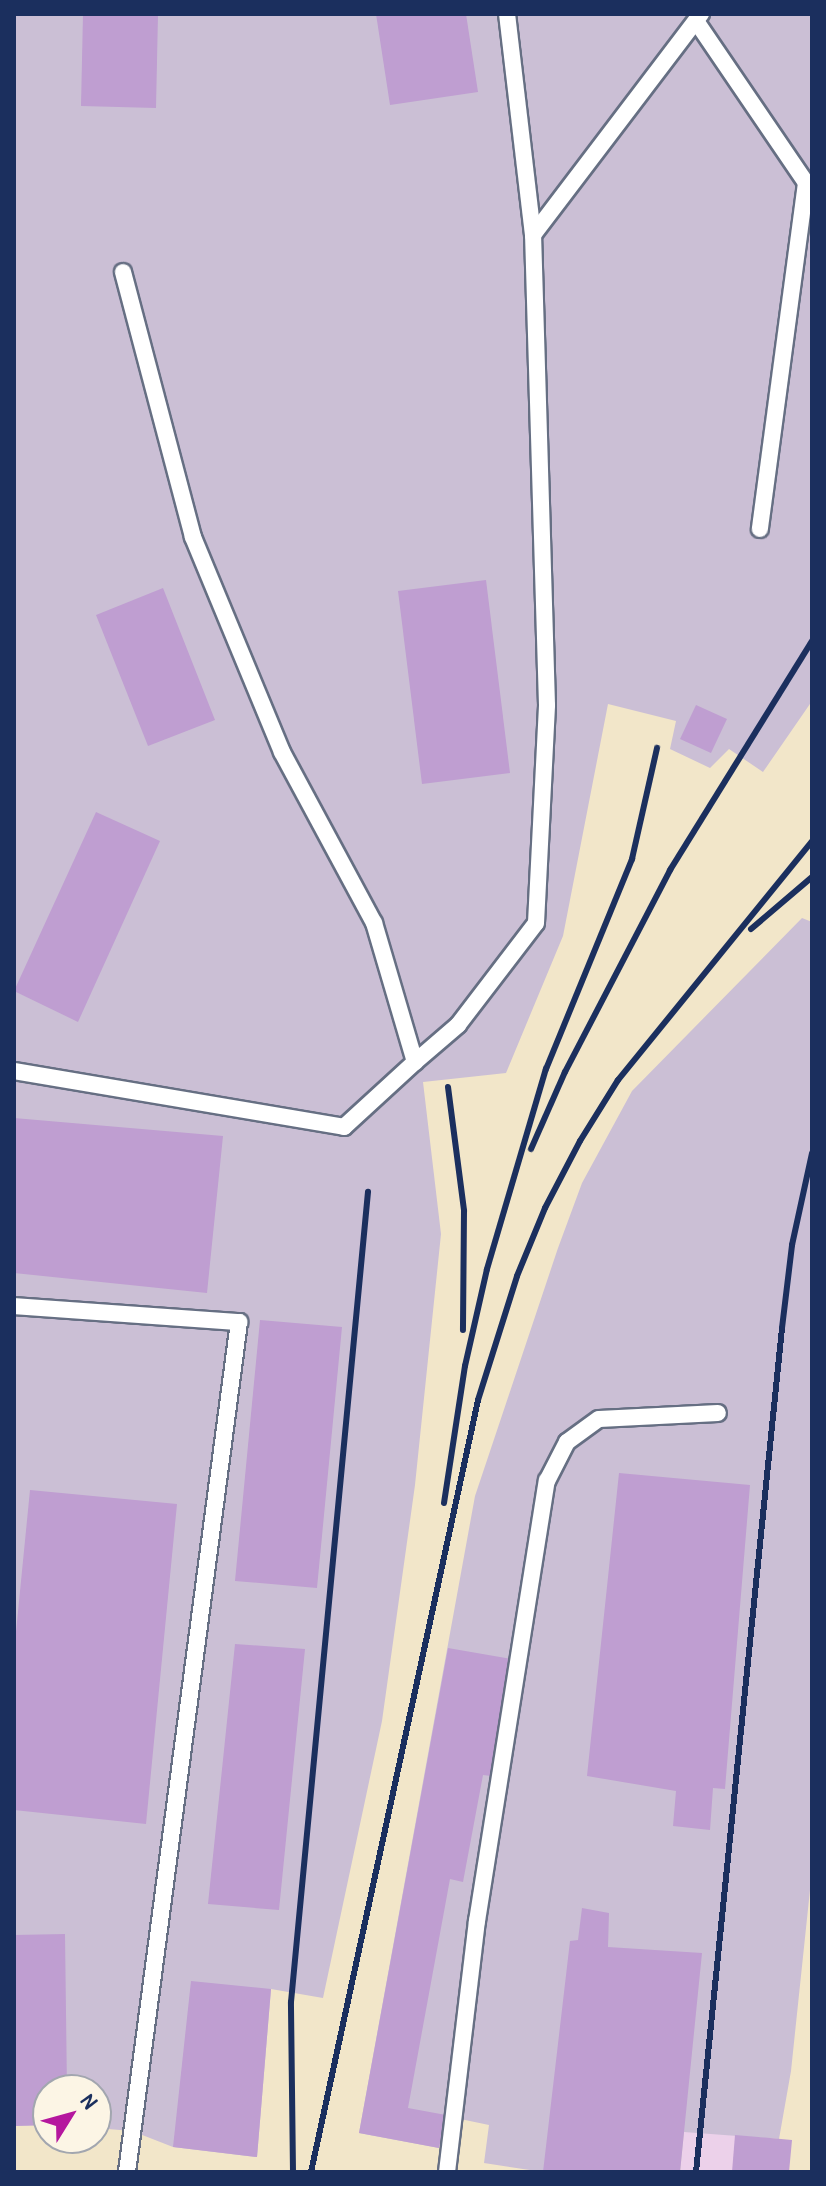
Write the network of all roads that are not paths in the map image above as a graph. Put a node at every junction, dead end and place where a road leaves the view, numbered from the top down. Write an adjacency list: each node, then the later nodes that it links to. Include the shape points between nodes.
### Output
1 (507, 14): 3 (lane)
2 (698, 18): 3 (lane); 5 (lane, via 806,183)
3 (533, 235): 6 (lane, via 547,705 536,923 458,1025)
4 (123, 272): 6 (lane, via 193,537 282,752 374,923)
5 (760, 529)
6 (415, 1062): 7 (lane, via 344,1127)
7 (14, 1071)
8 (14, 1306): 10 (lane, via 239,1322)
9 (718, 1413): 11 (lane, via 599,1419 567,1442 547,1481 477,1921)
10 (127, 2172)
11 (447, 2172)

